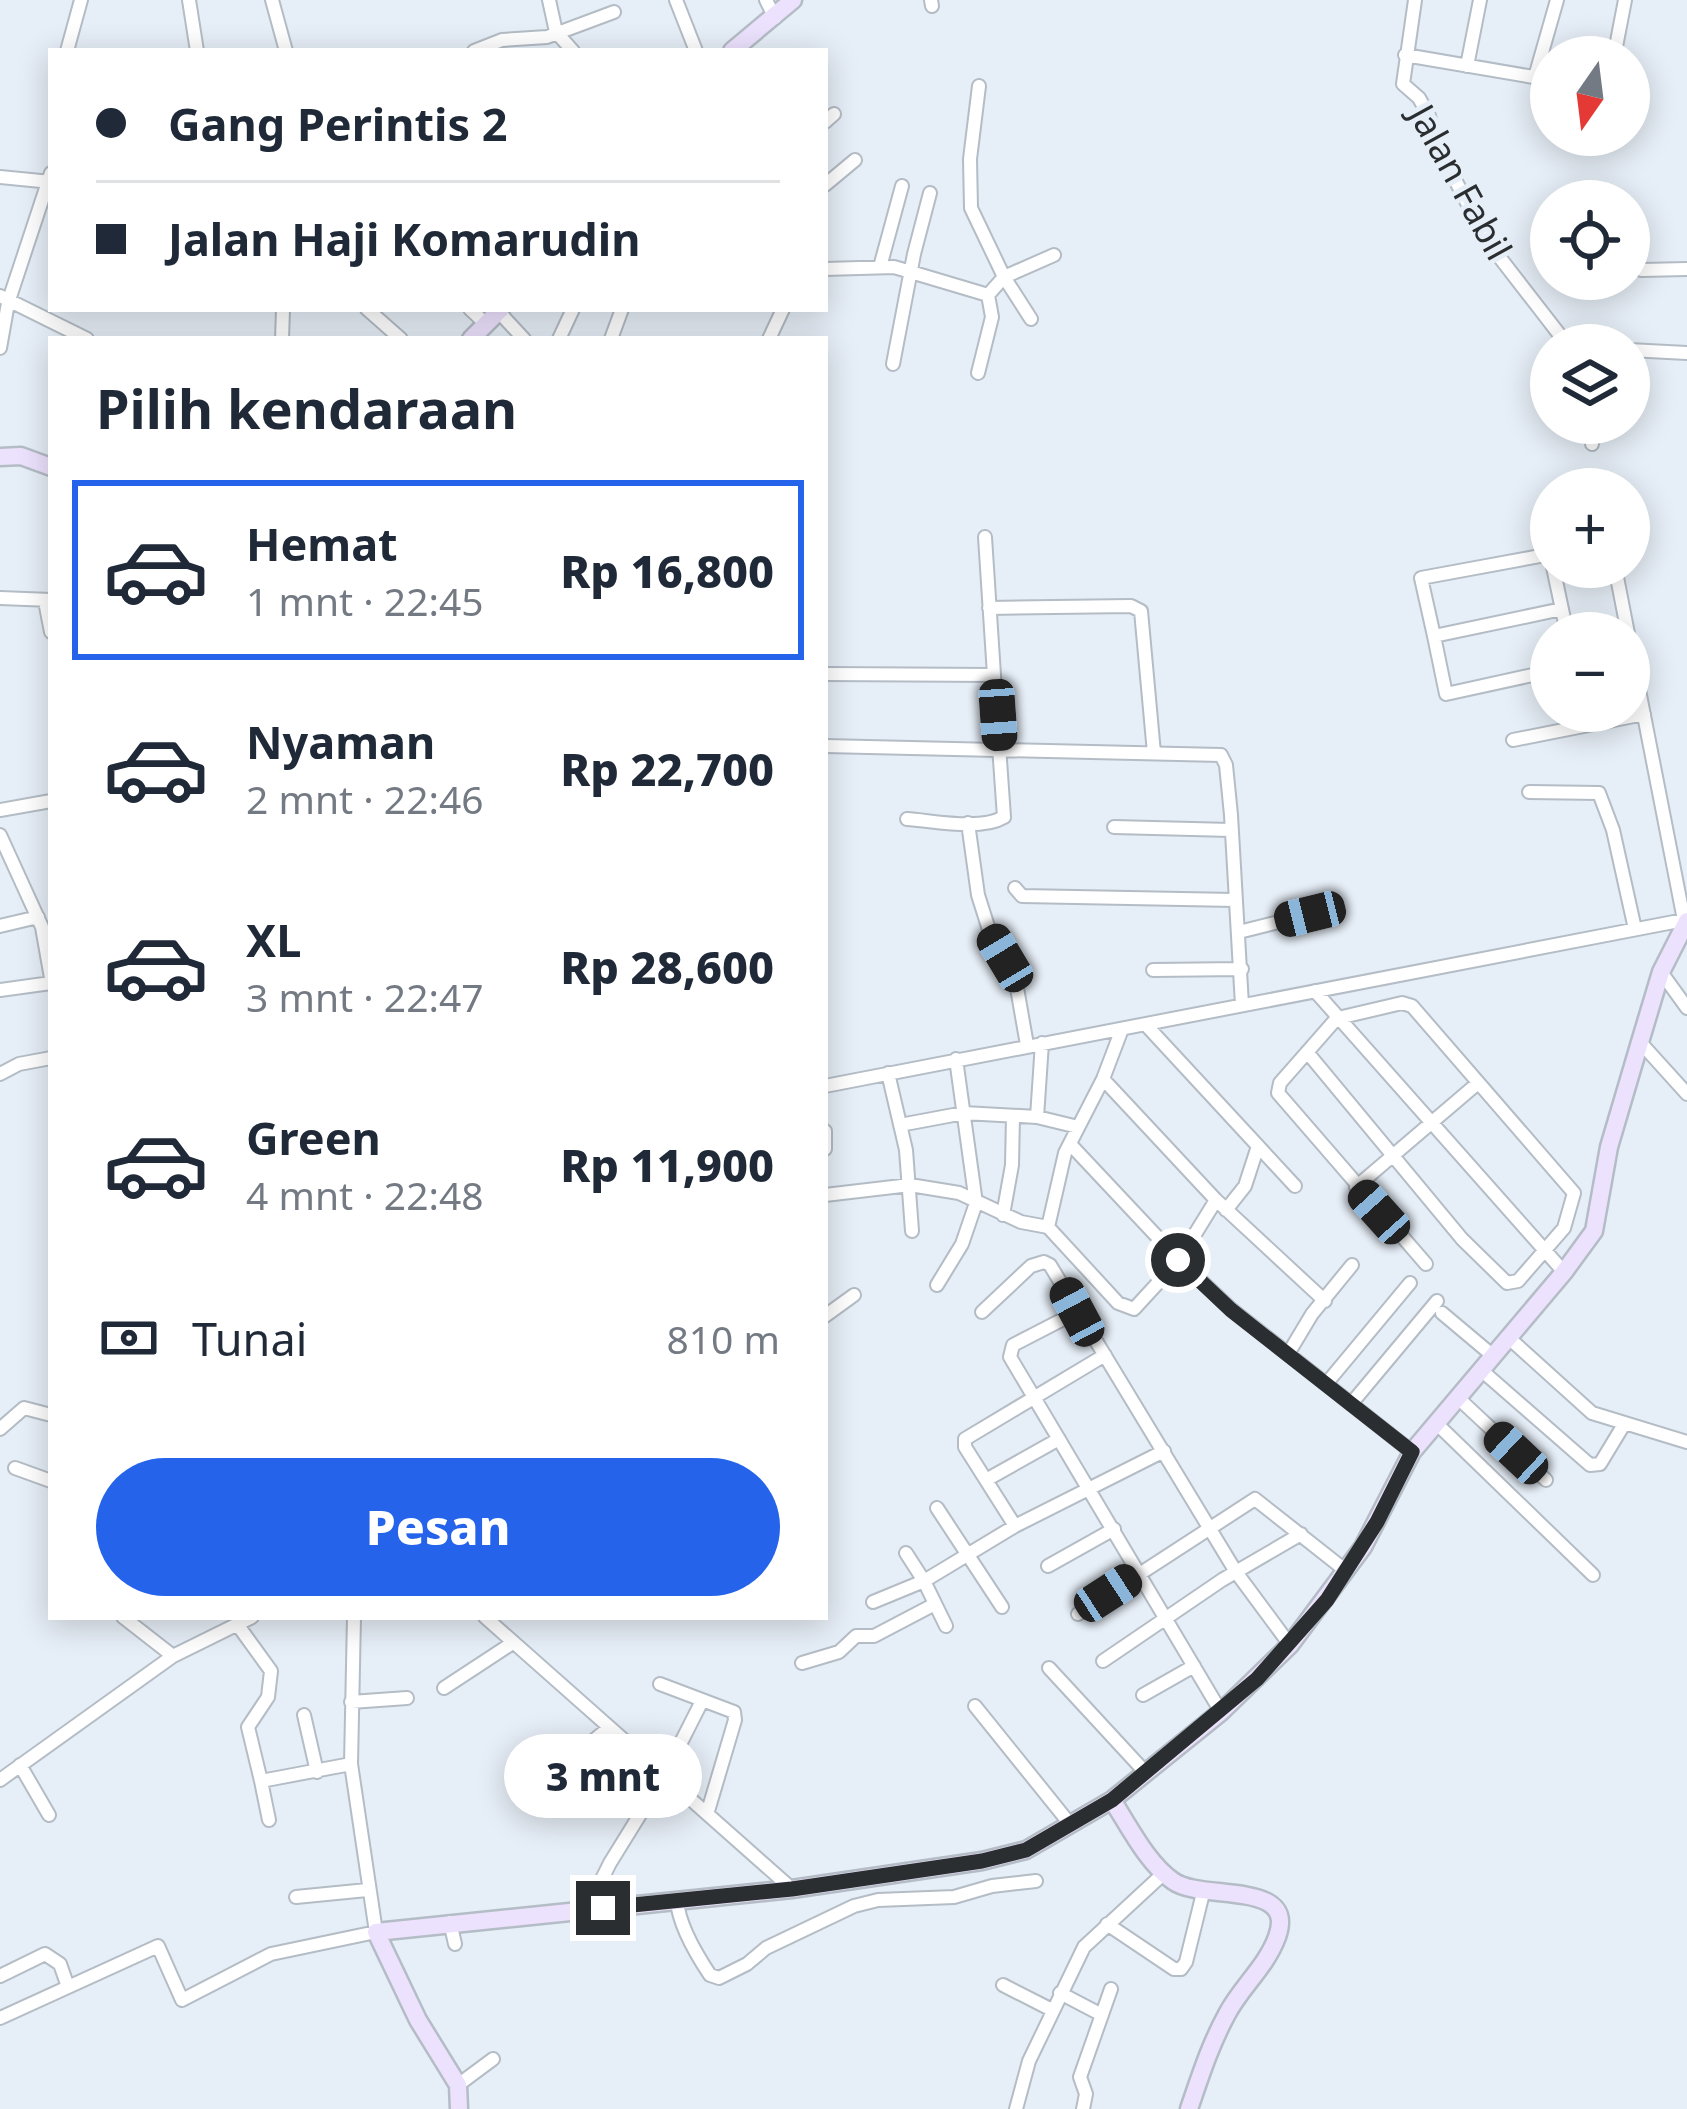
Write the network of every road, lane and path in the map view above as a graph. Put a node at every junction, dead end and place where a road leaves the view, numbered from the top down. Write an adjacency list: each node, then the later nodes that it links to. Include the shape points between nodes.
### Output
1 (81, 0): 17 (street)
2 (189, 0): 18 (street)
3 (272, 0): 19 (street)
4 (549, 0): 14 (street)
5 (676, 0): 22 (street)
6 (766, 0): 13 (street)
7 (793, 0): 13 (street)
8 (1415, 0): 24 (street, Jalan Fabil)
9 (1480, 0): 25 (street)
10 (1558, 0): 15 (street)
11 (1624, 0): 16 (street)
12 (614, 12): 14 (street)
13 (776, 18): 23 (street)
14 (556, 32): 20 (street); 21 (street)
15 (1547, 36)
16 (1618, 36)
17 (69, 48)
18 (197, 48)
19 (285, 48)
20 (482, 48)
21 (569, 48)
22 (695, 48)
23 (736, 48)
24 (1405, 55): 25 (street); 48 (street, Jalan Fabil, via 1402,83 1429,116 1487,241)
25 (1467, 66): 26 (street)
26 (1530, 76)
27 (979, 86): 41 (street, via 971,208)
28 (855, 160): 31 (street)
29 (0, 177): 30 (street)
30 (48, 179)
31 (828, 182)
32 (48, 184): 43 (street)
33 (902, 186): 36 (street)
34 (930, 193): 40 (street)
35 (1054, 255): 41 (street)
36 (880, 267): 37 (street); 40 (street)
37 (828, 268)
38 (1687, 269): 39 (street)
39 (1650, 270)
40 (911, 272): 42 (street); 55 (street)
41 (1004, 277): 42 (street); 47 (street)
42 (988, 295): 56 (street, via 992,317)
43 (4, 299): 46 (street); 52 (street)
44 (370, 312): 50 (street)
45 (495, 315): 51 (street)
46 (51, 316): 49 (street)
47 (1031, 319)
48 (1550, 324)
49 (82, 336)
50 (398, 336)
51 (520, 336)
52 (0, 348)
53 (1650, 351): 54 (street)
54 (1687, 352)
55 (893, 364)
56 (978, 373)
57 (0, 457): 58 (street)
58 (48, 466)
59 (985, 537): 64 (street)
60 (1530, 559): 67 (street, via 1421,578)
61 (1558, 588): 65 (street)
62 (0, 598): 63 (street)
63 (48, 600)
64 (989, 608): 69 (street); 76 (street, via 1142,610)
65 (1562, 609): 66 (street); 67 (street)
66 (1563, 612)
67 (1434, 637): 70 (street, via 1446,694)
68 (828, 674): 69 (street)
69 (994, 675): 75 (street)
70 (1530, 676)
71 (1540, 732): 73 (street)
72 (1648, 732): 89 (street)
73 (1513, 740)
74 (828, 746): 75 (street)
75 (1001, 751): 76 (street); 81 (street, via 1004,817)
76 (1154, 753): 83 (street, via 1221,754)
77 (1529, 792): 91 (street, via 1599,793)
78 (48, 802): 79 (street)
79 (0, 810)
80 (907, 819): 81 (street)
81 (968, 823): 107 (street, via 978,895 1017,988)
82 (1114, 827): 83 (street)
83 (1231, 830): 86 (street)
84 (0, 835): 88 (street)
85 (1015, 888): 86 (street, via 1022,896)
86 (1235, 900): 92 (street)
87 (1310, 914): 92 (street)
88 (44, 923): 90 (street); 93 (street)
89 (1685, 924): 91 (street); 96 (street)
90 (0, 926)
91 (1635, 929): 99 (street)
92 (1239, 932): 94 (street)
93 (48, 953)
94 (1242, 969): 95 (street); 100 (street)
95 (1154, 970)
96 (1661, 972): 101 (street); 105 (street)
97 (48, 981): 98 (street)
98 (0, 990)
99 (1315, 991): 100 (street); 102 (street)
100 (1242, 1006): 103 (street)
101 (1687, 1008)
102 (1338, 1018): 108 (street); 114 (street, via 1409,1005); 120 (street)
103 (1146, 1025): 104 (street); 124 (street)
104 (1122, 1029): 106 (street); 113 (street)
105 (1640, 1042): 116 (street); 139 (street, via 1594,1231)
106 (1042, 1043): 107 (street); 119 (street)
107 (1027, 1045): 110 (street)
108 (1307, 1052): 125 (street); 128 (street, via 1278,1093)
109 (48, 1059): 112 (street)
110 (956, 1059): 111 (street); 117 (street)
111 (888, 1073): 115 (street); 121 (street)
112 (0, 1074)
113 (1103, 1079): 122 (street); 131 (street)
114 (1478, 1083): 120 (street); 135 (street, via 1574,1193 1564,1228)
115 (828, 1085)
116 (1687, 1094)
117 (964, 1113): 118 (street); 121 (street); 130 (street)
118 (1013, 1116): 119 (street); 132 (street)
119 (1036, 1118): 122 (street)
120 (1429, 1123): 125 (street); 135 (street)
121 (900, 1125): 126 (street)
122 (1078, 1127): 123 (street)
123 (1070, 1144): 133 (street); 136 (street)
124 (1258, 1146): 127 (street); 131 (street, via 1245,1186)
125 (1392, 1154): 128 (street); 135 (street, via 1507,1283)
126 (910, 1185): 129 (street); 130 (street); 134 (street)
127 (1295, 1186)
128 (1356, 1186): 137 (street)
129 (828, 1196)
130 (976, 1203): 132 (street); 141 (street)
131 (1221, 1205): 136 (street); 143 (street)
132 (1004, 1215): 133 (street)
133 (1048, 1227): 136 (street, via 1126,1308 1134,1309)
134 (912, 1231)
135 (1544, 1252): 139 (street)
136 (1178, 1260): 148 (street)
137 (1426, 1264)
138 (1352, 1265): 143 (street)
139 (1564, 1272): 147 (street)
140 (1410, 1283): 151 (street)
141 (937, 1285)
142 (854, 1295): 146 (street)
143 (1324, 1301): 148 (street)
144 (982, 1312): 145 (street, via 1044,1262)
145 (1077, 1312): 149 (street); 152 (street, via 1011,1348)
146 (828, 1314)
147 (1509, 1338): 150 (street); 157 (street, via 1592,1413)
148 (1288, 1354): 151 (street)
149 (1106, 1355): 152 (street); 161 (street)
150 (1486, 1362): 153 (street); 154 (street, via 1440,1307); 157 (street, via 1590,1466 1600,1465)
151 (1326, 1384): 154 (street)
152 (1036, 1396): 159 (street); 165 (street, via 965,1439)
153 (1456, 1397): 156 (street); 166 (street)
154 (1351, 1404): 162 (street)
155 (48, 1413): 158 (street, via 24,1408)
156 (1436, 1423): 162 (street); 179 (street)
157 (1623, 1426): 160 (street)
158 (0, 1429)
159 (1059, 1439): 165 (street); 167 (street)
160 (1680, 1441)
161 (1164, 1450): 167 (street); 170 (street)
162 (1412, 1452): 176 (street)
163 (15, 1468): 164 (street)
164 (48, 1479)
165 (986, 1480): 169 (street)
166 (1546, 1480)
167 (1089, 1488): 169 (street); 171 (street)
168 (937, 1508): 174 (street)
169 (1015, 1526): 174 (street)
170 (1211, 1528): 172 (street, via 1258,1499); 177 (street); 178 (street)
171 (1114, 1529): 175 (street); 178 (street)
172 (1301, 1534): 176 (street); 177 (street)
173 (906, 1553): 180 (street)
174 (969, 1553): 180 (street); 183 (street)
175 (1048, 1566)
176 (1345, 1570): 194 (street)
177 (1236, 1572): 185 (street); 194 (street)
178 (1139, 1573): 184 (street); 185 (street)
179 (1593, 1575)
180 (924, 1581): 181 (street); 182 (street)
181 (873, 1602)
182 (935, 1604): 191 (street); 197 (street)
183 (1002, 1607)
184 (1078, 1614)
185 (1167, 1619): 196 (street); 198 (street)
186 (127, 1620): 195 (street)
187 (222, 1620): 192 (street)
188 (246, 1620): 192 (street)
189 (354, 1620): 205 (street)
190 (487, 1620): 193 (street)
191 (946, 1626)
192 (232, 1627): 195 (street); 216 (street, via 271,1671 268,1697 248,1727)
193 (512, 1644): 201 (street); 209 (street)
194 (1290, 1645): 207 (street)
195 (172, 1656): 211 (street)
196 (1103, 1661)
197 (802, 1663)
198 (1194, 1666): 202 (street); 207 (street)
199 (1049, 1668): 213 (street)
200 (660, 1684): 204 (street)
201 (444, 1688)
202 (1142, 1695)
203 (407, 1697): 205 (street)
204 (702, 1701): 214 (street); 219 (street, via 727,1707 735,1720)
205 (351, 1702): 210 (street)
206 (975, 1706): 222 (street)
207 (1221, 1712): 213 (street)
208 (304, 1715): 212 (street)
209 (610, 1728): 214 (street); 217 (street)
210 (351, 1764): 212 (street); 226 (street)
211 (20, 1765): 215 (street); 220 (street)
212 (317, 1772): 216 (street)
213 (1146, 1772): 218 (street)
214 (665, 1774): 219 (street); 230 (street, via 597,1889)
215 (0, 1780)
216 (261, 1781): 221 (street)
217 (540, 1784)
218 (1112, 1800): 222 (street); 223 (street)
219 (708, 1811): 225 (street)
220 (49, 1815)
221 (269, 1820)
222 (1070, 1824): 225 (street, via 1011,1855)
223 (1158, 1867): 227 (street); 231 (street)
224 (1036, 1881): 229 (street, via 854,1906 719,1978 708,1973)
225 (792, 1889): 229 (street)
226 (367, 1890): 228 (street); 232 (street)
227 (1203, 1893): 231 (street, via 1177,1970); 246 (street, via 1264,1898 1279,1933 1228,2010)
228 (296, 1897)
229 (678, 1907): 230 (street)
230 (598, 1908): 232 (street)
231 (1107, 1924): 237 (street, via 1084,1947)
232 (378, 1939): 234 (street, via 271,1954 182,2000 158,1946); 242 (street)
233 (0, 1976): 234 (street, via 45,1954 60,1964)
234 (67, 1984): 240 (street)
235 (1003, 1985): 238 (street)
236 (1112, 1989): 239 (street)
237 (1060, 1994): 238 (street); 239 (street)
238 (1052, 2010): 244 (street)
239 (1102, 2014): 245 (street, via 1080,2078)
240 (0, 2018)
241 (493, 2059): 242 (street)
242 (458, 2085): 243 (street)
243 (459, 2109)
244 (1016, 2109)
245 (1083, 2109)
246 (1189, 2109)

